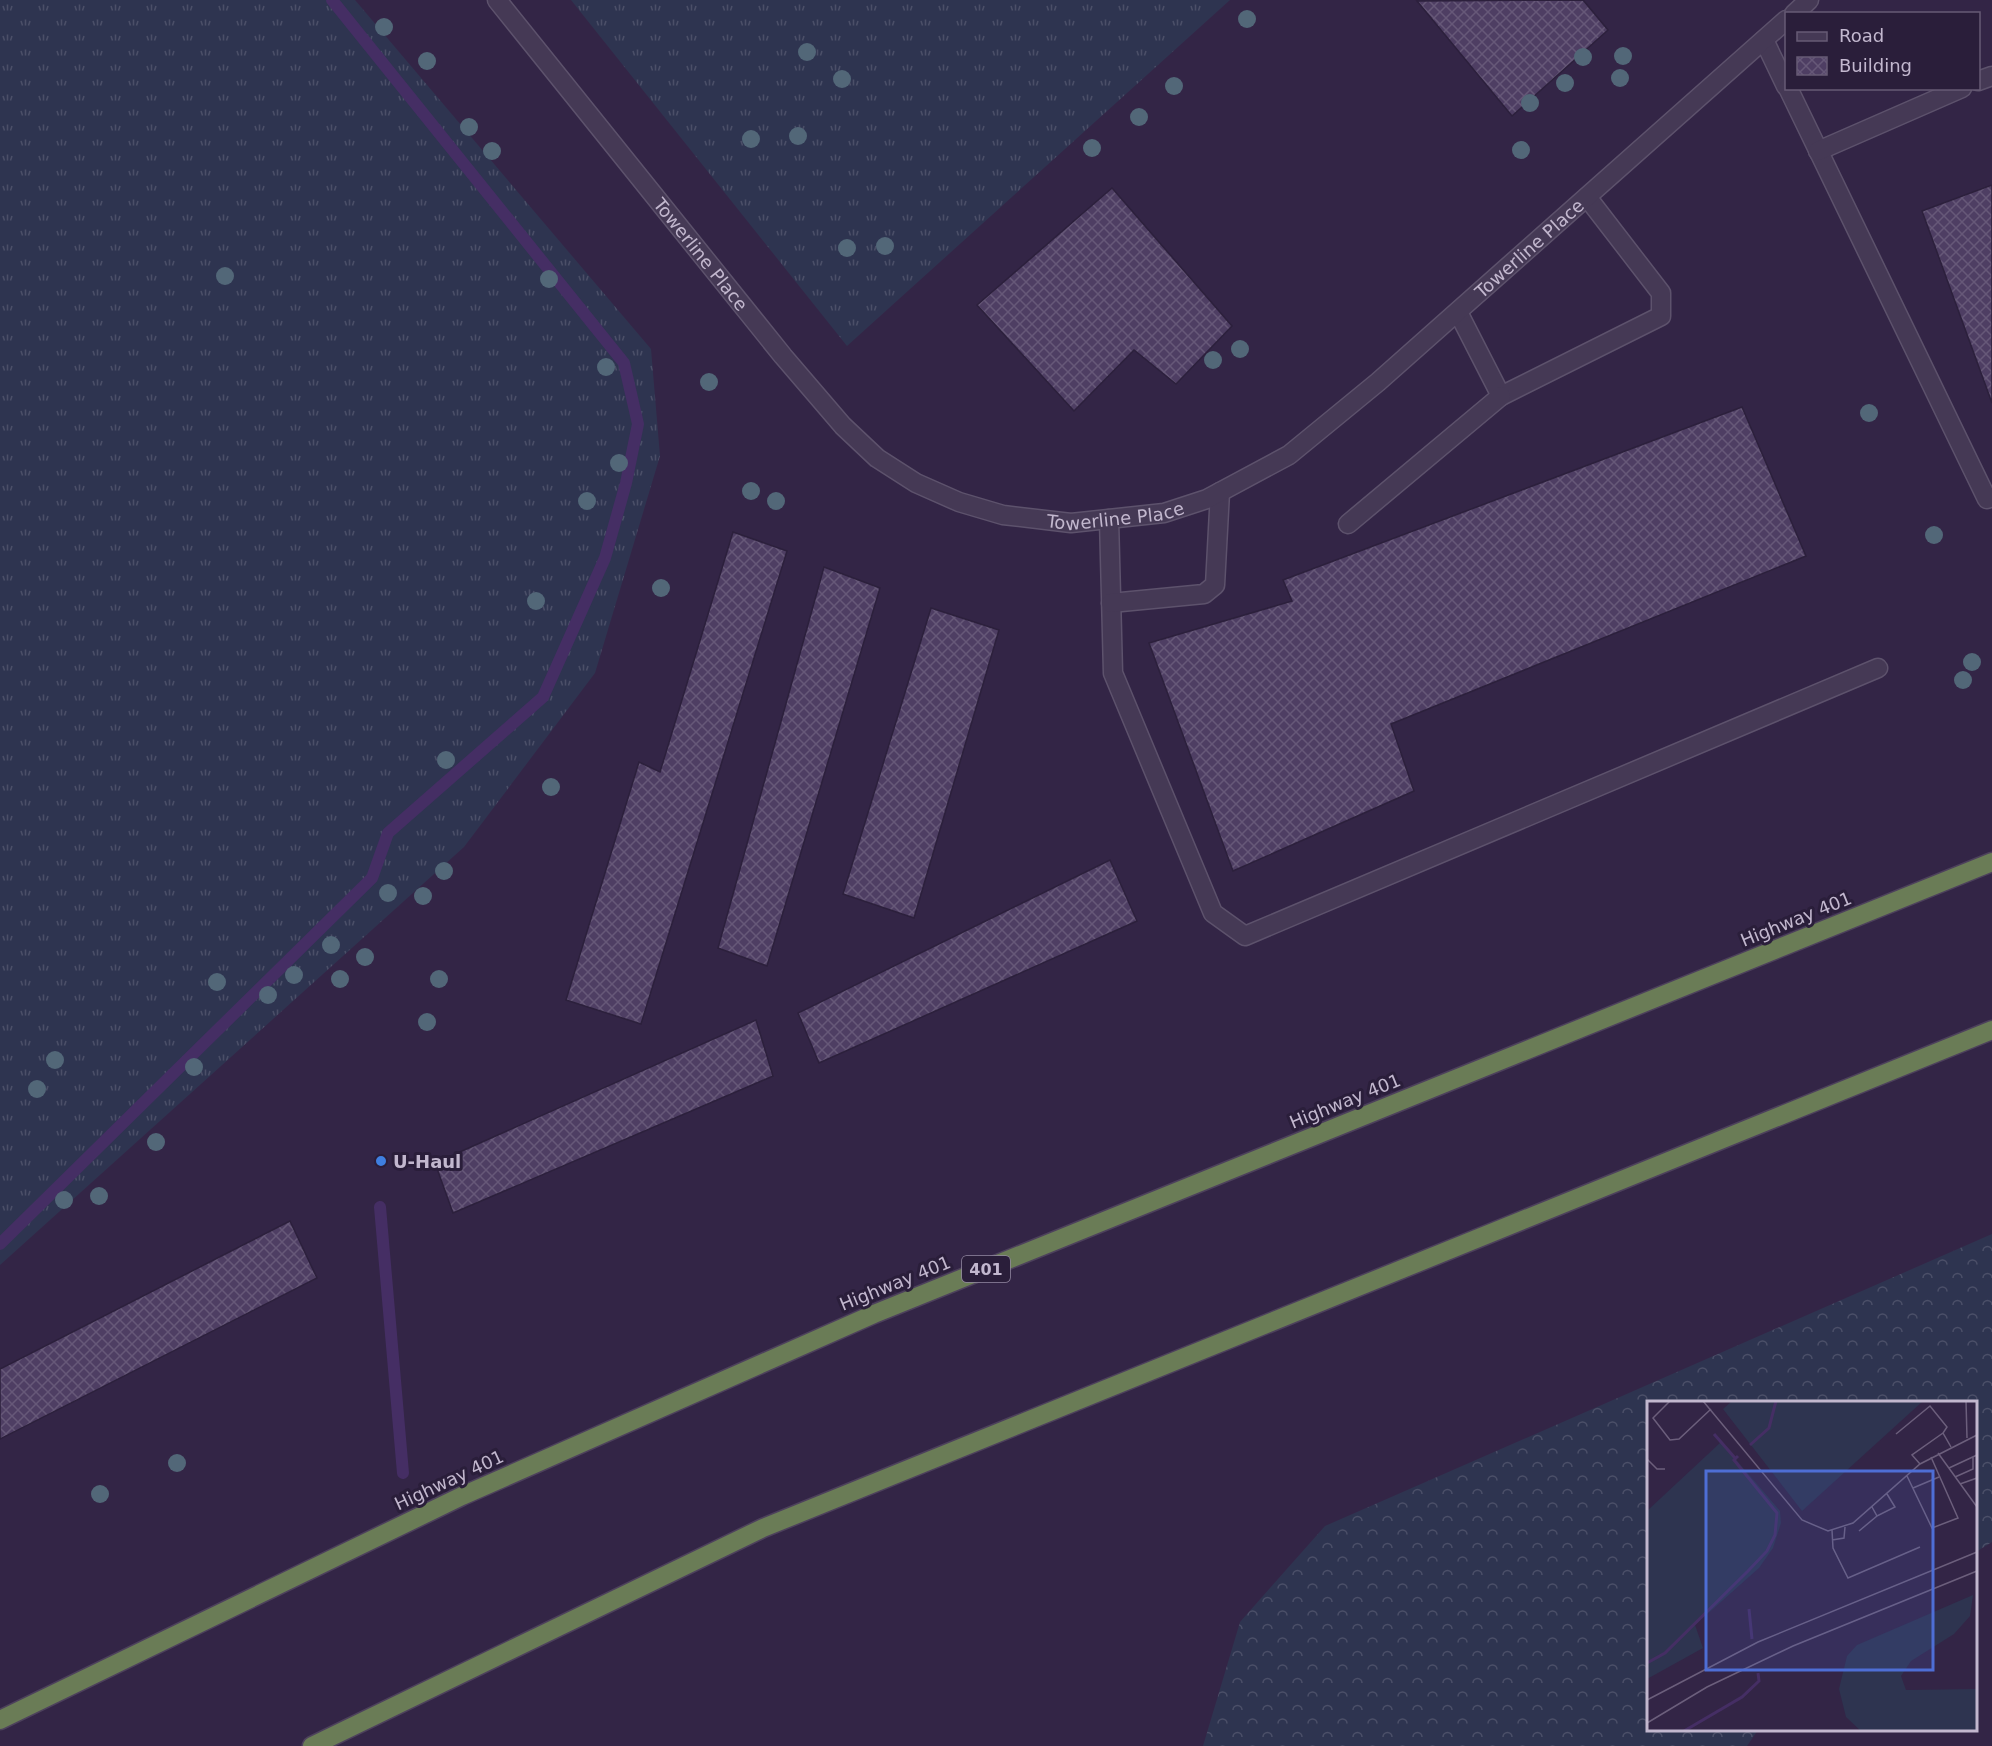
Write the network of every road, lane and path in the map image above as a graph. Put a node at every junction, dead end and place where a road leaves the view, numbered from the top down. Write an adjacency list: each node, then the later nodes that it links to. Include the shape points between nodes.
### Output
1 (497, 0): 15 (street, Towerline Place, via 783,356 843,426 877,458 916,483 1003,515 1071,523)
2 (1809, 0): 3 (street)
3 (1796, 12)
4 (1785, 21): 5 (street, Towerline Place)
5 (1764, 40): 6 (street); 10 (street, Towerline Place)
6 (1785, 83)
7 (1788, 90): 9 (street)
8 (1957, 90): 9 (street)
9 (1818, 151): 14 (street, via 1987,499)
10 (1587, 197): 11 (street, Towerline Place); 12 (street, via 1661,293 1661,316)
11 (1458, 312): 12 (street); 13 (street, Towerline Place, via 1289,455)
12 (1501, 396): 16 (street)
13 (1220, 492): 15 (street, Towerline Place, via 1164,513); 17 (street, via 1215,585 1204,594)
14 (1992, 497)
15 (1109, 519): 17 (street)
16 (1348, 524)
17 (1111, 603): 18 (street, via 1113,673 1213,913 1245,936)
18 (1878, 668)
19 (1992, 862): 21 (highway, Highway 401 / 401, via 874,1314 462,1496)
20 (1992, 1030): 22 (highway, via 763,1528)
21 (0, 1720)
22 (312, 1746)

